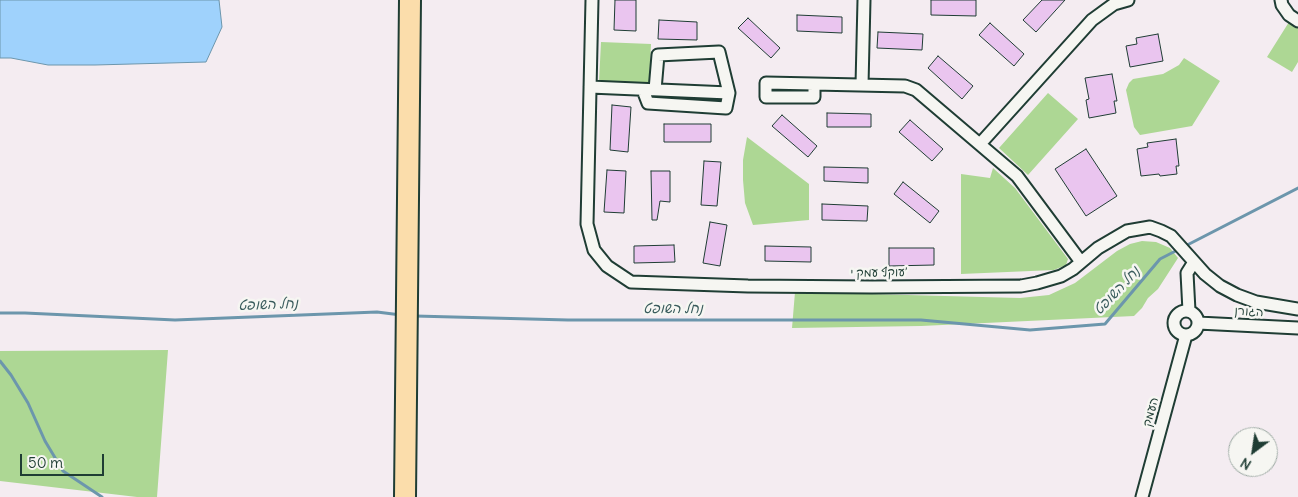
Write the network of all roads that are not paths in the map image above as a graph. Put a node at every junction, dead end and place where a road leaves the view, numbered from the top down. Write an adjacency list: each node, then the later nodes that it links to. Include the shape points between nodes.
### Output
1 (410, 0): 17 (highway)
2 (422, 0): 17 (highway)
3 (592, 0): 10 (street, עוקף עמק י’)
4 (864, 0): 9 (street)
5 (1128, 0): 14 (street, via 1114,4 1092,20)
6 (1281, 0): 7 (street, via 1289,16)
7 (1298, 21)
8 (814, 84): 9 (street)
9 (862, 85): 14 (street, via 913,88)
10 (590, 87): 11 (street); 15 (street, עוקף עמק י’, via 587,224 594,250 607,266 631,282 767,286 1021,286 1061,276)
11 (643, 90): 12 (street); 13 (street, via 648,103 726,108)
12 (656, 90): 13 (street); 13 (street, via 658,54 719,52)
13 (729, 93)
14 (980, 144): 15 (street, via 1021,180)
15 (1081, 262): 16 (street, עוקף עמק י’, via 1128,231 1150,227 1171,236)
16 (1194, 262): 18 (street, עוקף עמק י’, via 1220,286 1237,295 1265,304); 19 (street, via 1187,273)
17 (412, 294): 23 (highway)
18 (1298, 309)
19 (1190, 311): 20 (street); 22 (street, via 1178,314 1175,320 1177,330)
20 (1198, 323): 21 (street, הגורן); 22 (street, העמק, via 1196,330)
21 (1298, 328)
22 (1186, 335): 26 (street, העמק)
23 (412, 341): 24 (highway); 25 (highway)
24 (405, 497)
25 (416, 497)
26 (1142, 497)

